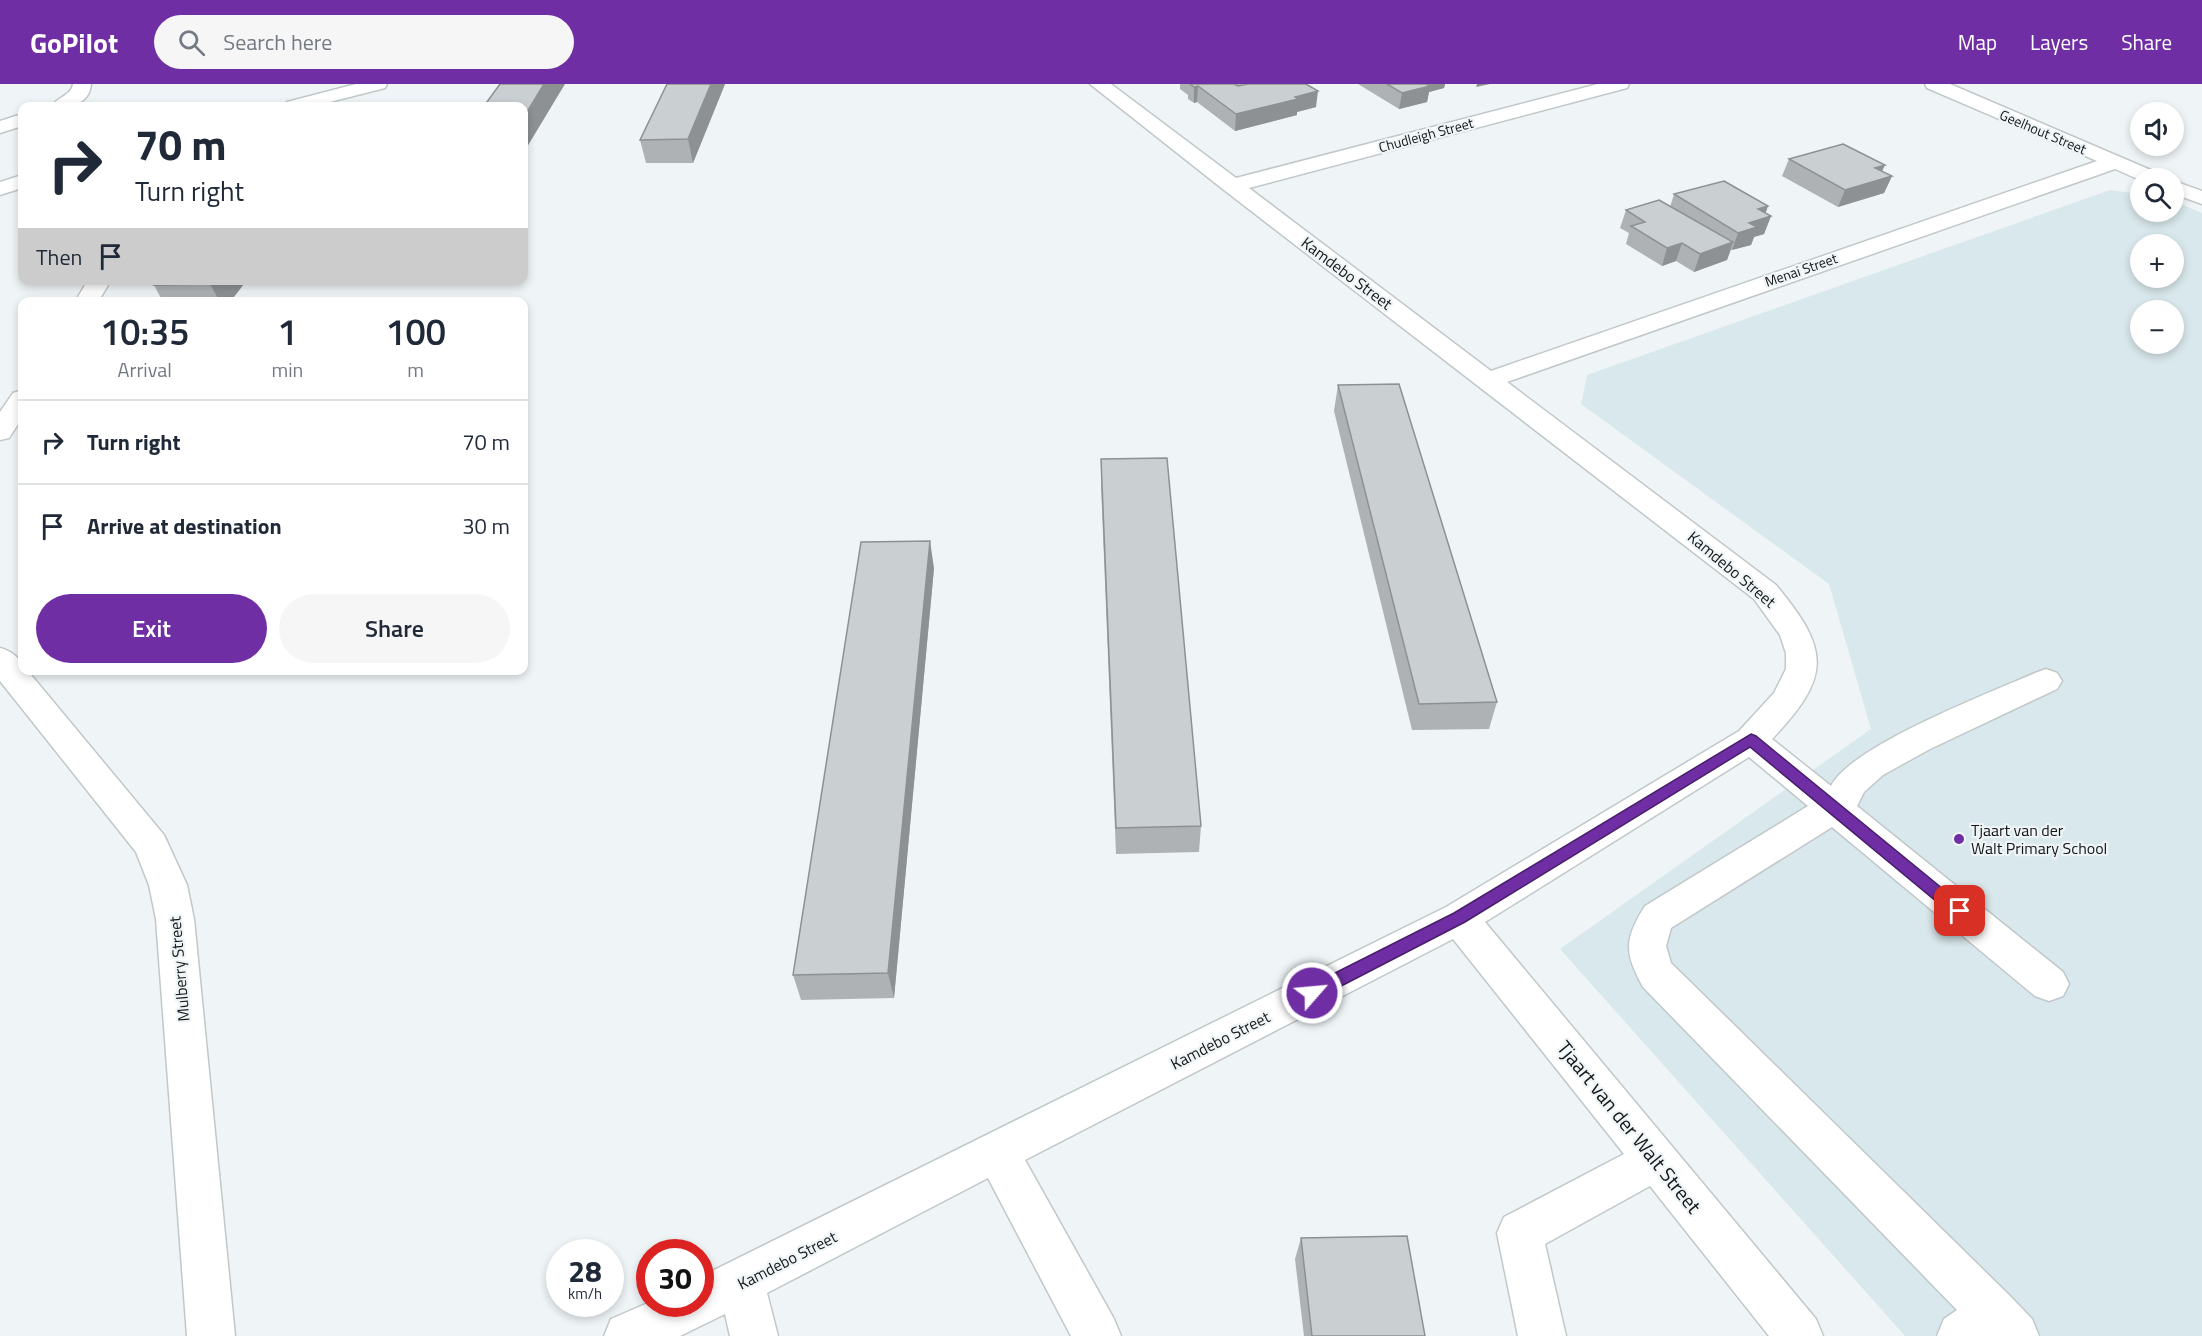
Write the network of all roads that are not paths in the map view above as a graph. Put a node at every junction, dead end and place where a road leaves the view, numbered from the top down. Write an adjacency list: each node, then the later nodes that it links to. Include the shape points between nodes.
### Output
1 (82, 84): 6 (street)
2 (378, 84): 7 (street)
3 (1099, 84): 13 (street, Kamdebo Street)
4 (1620, 84): 13 (street, Chudleigh Street)
5 (1934, 84): 10 (street, Geelhout Street)
6 (67, 102)
7 (309, 102)
8 (18, 121): 9 (street)
9 (0, 127)
10 (2115, 162): 11 (street, Geelhout Street); 17 (street, Menai Street)
11 (2130, 168)
12 (18, 182): 14 (street)
13 (1231, 186): 17 (street, Kamdebo Street)
14 (0, 189)
15 (2184, 191): 16 (street)
16 (2202, 198)
17 (1489, 380): 22 (street, Kamdebo Street, via 1747,577 1782,610 1797,633 1804,659 1799,684)
18 (18, 404): 19 (street)
19 (0, 432)
20 (0, 659): 32 (street, Mulberry Street, via 151,845 168,885 175,919)
21 (2046, 681): 23 (street, via 1871,766 1849,785)
22 (1751, 740): 23 (street); 24 (street, Kamdebo Street)
23 (1834, 808): 25 (street); 31 (street, via 1658,917 1649,930 1648,960 1657,975)
24 (1459, 918): 26 (street, Kamdebo Street); 27 (street, Tjaart van der Walt Street)
25 (2049, 984)
26 (998, 1153): 28 (street, Kamdebo Street); 35 (street)
27 (1656, 1160): 36 (street, via 1520,1233); 37 (street, Tjaart van der Walt Street)
28 (741, 1283): 29 (street, Kamdebo Street); 34 (street)
29 (714, 1296)
30 (669, 1317): 33 (street, Kamdebo Street)
31 (1990, 1328)
32 (211, 1336)
33 (628, 1336)
34 (754, 1336)
35 (1097, 1336)
36 (1542, 1336)
37 (1799, 1336)

